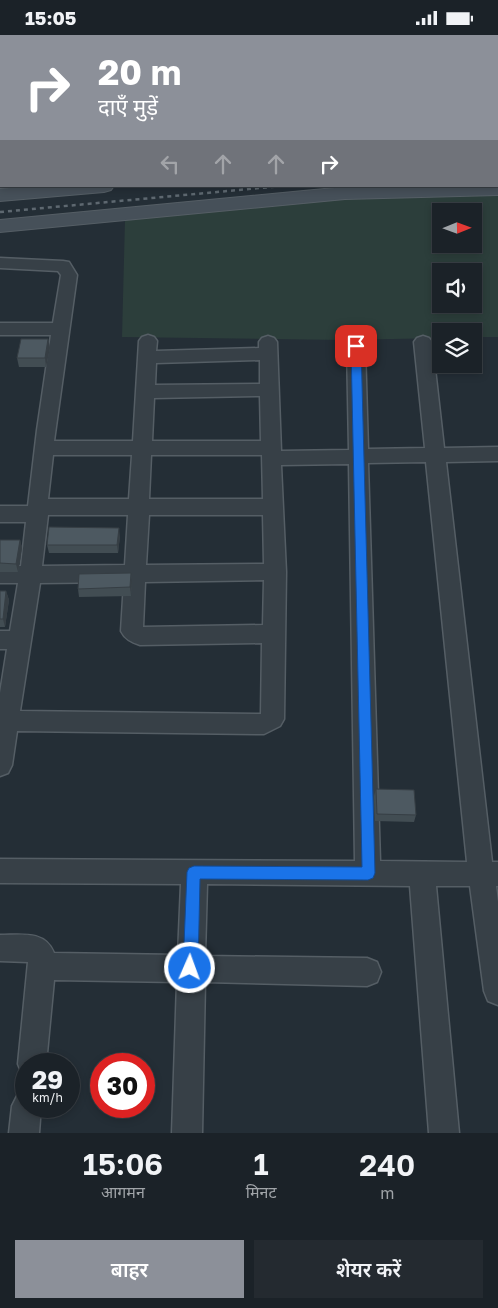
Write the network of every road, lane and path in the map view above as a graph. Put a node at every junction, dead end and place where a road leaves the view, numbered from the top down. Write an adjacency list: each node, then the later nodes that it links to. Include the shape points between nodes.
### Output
1 (92, 187): 3 (street)
2 (498, 189): 4 (street, via 345,193)
3 (0, 195)
4 (0, 226)
5 (0, 263): 7 (street, via 54,264 67,270)
6 (0, 329): 7 (street)
7 (61, 329): 12 (street)
8 (423, 342): 16 (street)
9 (356, 346): 17 (street)
10 (270, 390): 11 (street); 11 (street, via 268,348 148,349); 14 (street)
11 (145, 392): 13 (street)
12 (45, 448): 13 (street); 20 (street)
13 (142, 448): 14 (street); 18 (street)
14 (271, 453): 17 (street); 19 (street)
15 (498, 454): 16 (street)
16 (435, 456): 17 (street); 34 (street)
17 (359, 458): 32 (street)
18 (139, 507): 19 (street); 20 (street); 23 (street)
19 (273, 507): 22 (street)
20 (38, 510): 21 (street); 25 (street)
21 (0, 515)
22 (274, 572): 23 (street); 26 (street)
23 (134, 574): 25 (street); 26 (street, via 131,626 135,635)
24 (0, 575): 25 (street)
25 (30, 576): 27 (street)
26 (274, 634): 28 (street, via 273,712 272,719 264,724)
27 (10, 640): 28 (street)
28 (3, 721): 29 (street)
29 (0, 765)
30 (0, 871): 31 (street)
31 (194, 872): 32 (street); 37 (street)
32 (368, 873): 33 (street)
33 (422, 873): 34 (street); 44 (street)
34 (489, 874): 39 (street)
35 (0, 948): 36 (street, via 36,949 41,954)
36 (42, 966): 37 (street); 40 (street)
37 (190, 968): 38 (street); 43 (street)
38 (368, 972)
39 (498, 991)
40 (33, 1053)
41 (26, 1118): 42 (street)
42 (24, 1133)
43 (187, 1133)
44 (444, 1133)

